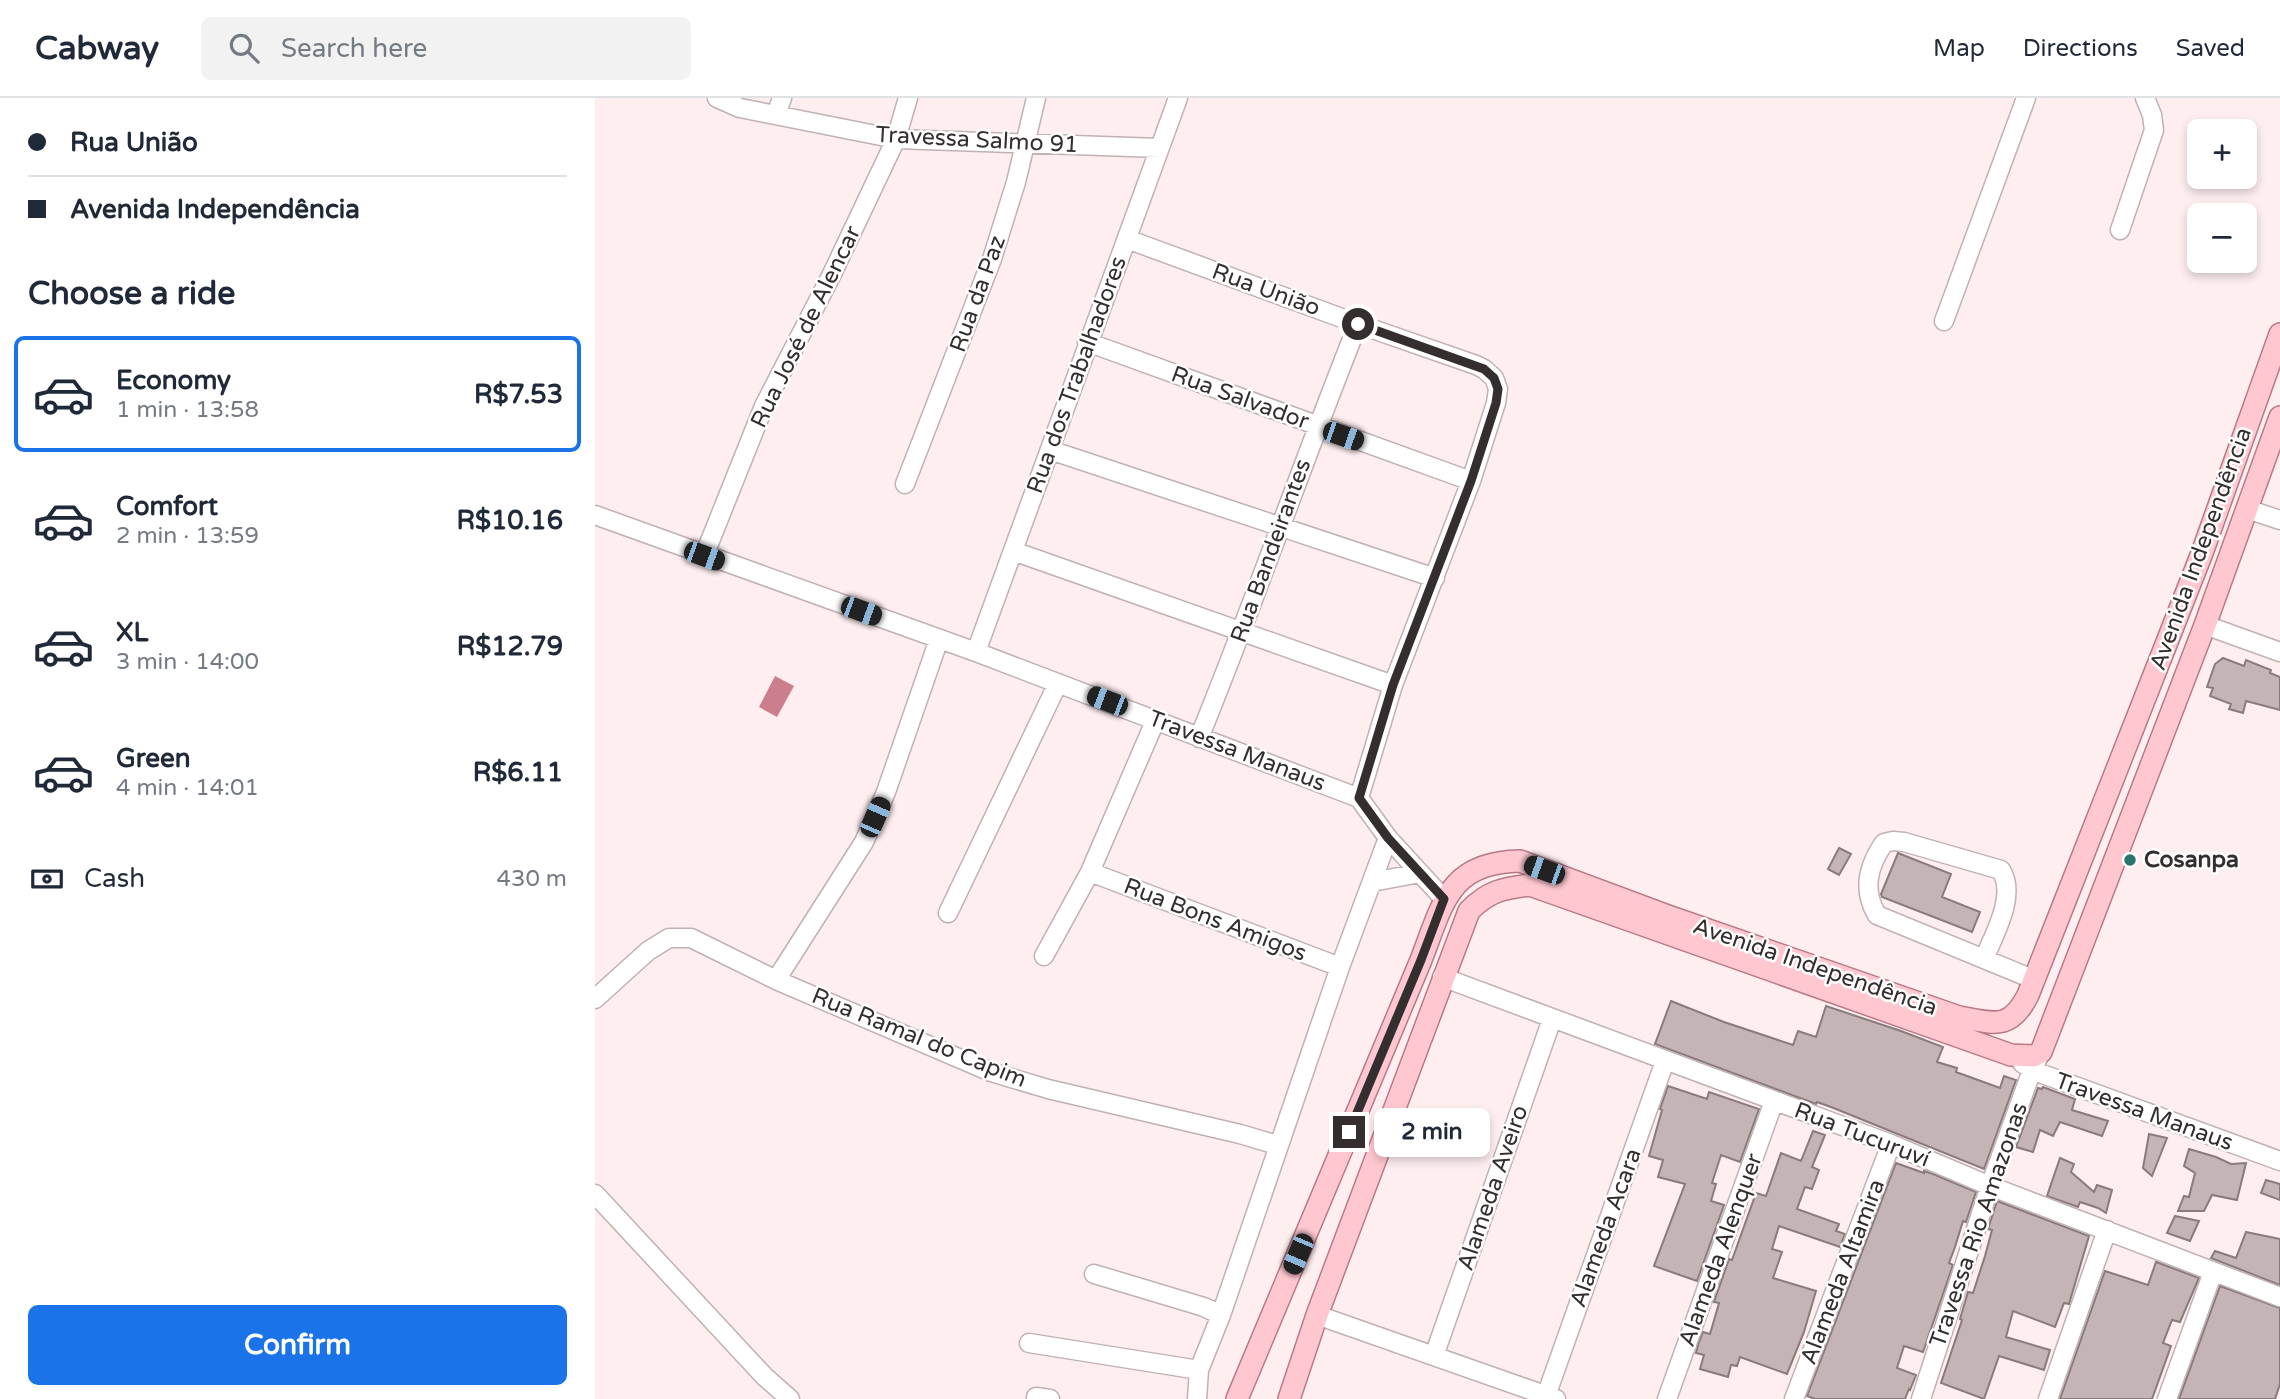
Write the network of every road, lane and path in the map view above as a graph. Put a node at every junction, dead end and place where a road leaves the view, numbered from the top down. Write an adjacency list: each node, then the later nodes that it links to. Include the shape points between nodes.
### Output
1 (717, 98): 7 (street, Travessa Salmo 91, via 740,108)
2 (908, 98): 8 (street, Rua José de Alencar)
3 (1036, 98): 9 (street, Rua da Paz)
4 (1178, 98): 10 (street, Rua dos Trabalhadores)
5 (2026, 98): 13 (street)
6 (2145, 98): 11 (street, via 2154,130)
7 (779, 106): 8 (street, Travessa Salmo 91)
8 (896, 139): 9 (street, Travessa Salmo 91); 28 (street, Rua José de Alencar, via 764,406)
9 (1025, 143): 10 (street, Travessa Salmo 91); 21 (street, Rua da Paz, via 992,259)
10 (1159, 148): 12 (street, Rua dos Trabalhadores)
11 (2120, 230)
12 (1127, 239): 14 (street, Rua União); 16 (street, Rua dos Trabalhadores)
13 (1944, 321)
14 (1358, 324): 18 (street, Rua Bandeirantes); 20 (street, Rua União, via 1484,369 1494,378 1496,403)
15 (2280, 334): 27 (main road, Avenida Independência)
16 (1087, 342): 18 (street, Rua Salvador); 19 (street, Rua dos Trabalhadores)
17 (2280, 417): 22 (main road, Avenida Independência)
18 (1317, 427): 20 (street, Rua Salvador); 25 (street, Rua Bandeirantes)
19 (1050, 450): 25 (street); 26 (street, Rua dos Trabalhadores)
20 (1471, 481): 29 (street)
21 (905, 484)
22 (2247, 509): 24 (street); 30 (main road, Avenida Independência)
23 (595, 515): 28 (street, Travessa Manaus)
24 (2280, 520)
25 (1279, 526): 29 (street); 31 (street, Rua Bandeirantes)
26 (1013, 551): 31 (street); 33 (street, Rua dos Trabalhadores)
27 (2202, 553): 30 (main road, via 2198,605); 51 (main road, Avenida Independência)
28 (704, 556): 32 (street, Travessa Manaus)
29 (1435, 578): 36 (street)
30 (2205, 625): 34 (street); 55 (main road, Avenida Independência)
31 (1243, 631): 36 (street); 38 (street, Rua Bandeirantes)
32 (939, 639): 33 (street, Travessa Manaus); 50 (street, via 864,842)
33 (975, 652): 35 (street, Travessa Manaus)
34 (2280, 652)
35 (1058, 683): 37 (street, Travessa Manaus); 45 (street)
36 (1393, 685): 39 (street)
37 (1156, 719): 38 (street, Travessa Manaus); 41 (street)
38 (1199, 738): 39 (street, Travessa Manaus)
39 (1359, 798): 40 (street)
40 (1388, 838): 42 (street); 43 (street)
41 (1090, 872): 46 (street); 48 (street, Rua Bons Amigos)
42 (1420, 873): 43 (street); 44 (street)
43 (1372, 881): 48 (street)
44 (1444, 899): 51 (main road, Avenida Independência, via 1464,876 1481,866 1520,861 1959,1017 1996,1023 2013,1018); 74 (main road, Avenida Independência)
45 (948, 914)
46 (1044, 956)
47 (1984, 959): 47 (street, via 1877,915 1868,901 1867,883 1884,843 1905,842 2001,870 2006,878 2005,902); 51 (street)
48 (1339, 967): 58 (street)
49 (1442, 977): 53 (street, Rua Tucuruví); 55 (main road, Avenida Independência, via 1475,904 1495,891 1530,885 2011,1055 2034,1056); 67 (main road, Avenida Independência)
50 (776, 980): 52 (street, Rua Ramal do Capim, via 691,938 669,938); 58 (street, Rua Ramal do Capim, via 991,1072)
51 (2035, 980)
52 (595, 999)
53 (1552, 1019): 54 (street, Rua Tucuruví); 69 (street, Alameda Aveiro)
54 (1665, 1061): 56 (street, Rua Tucuruví); 71 (street, Alameda Acara)
55 (2036, 1061): 59 (street, Travessa Manaus); 60 (street, Travessa Rio Amazonas)
56 (1774, 1101): 57 (street, Rua Tucuruví); 76 (street, Alameda Alenquer)
57 (1891, 1144): 60 (street, Rua Tucuruví); 77 (street, Alameda Altamira)
58 (1277, 1145): 66 (street)
59 (2280, 1161)
60 (1990, 1186): 62 (street, Rua Tucuruví); 78 (street, Travessa Rio Amazonas)
61 (595, 1194): 72 (street)
62 (2107, 1230): 63 (street, Rua Tucuruví); 79 (street)
63 (2213, 1272): 65 (street, Rua Tucuruví); 80 (street)
64 (1094, 1274): 66 (street)
65 (2280, 1297)
66 (1221, 1315): 70 (street)
67 (1317, 1315): 69 (street); 75 (main road, Avenida Independência)
68 (1029, 1343): 70 (street)
69 (1434, 1356): 71 (street)
70 (1199, 1370): 73 (street)
71 (1551, 1397)
72 (790, 1399)
73 (1196, 1399)
74 (1237, 1399)
75 (1289, 1399)
76 (1667, 1399)
77 (1794, 1399)
78 (1921, 1399)
79 (2048, 1399)
80 (2167, 1399)

